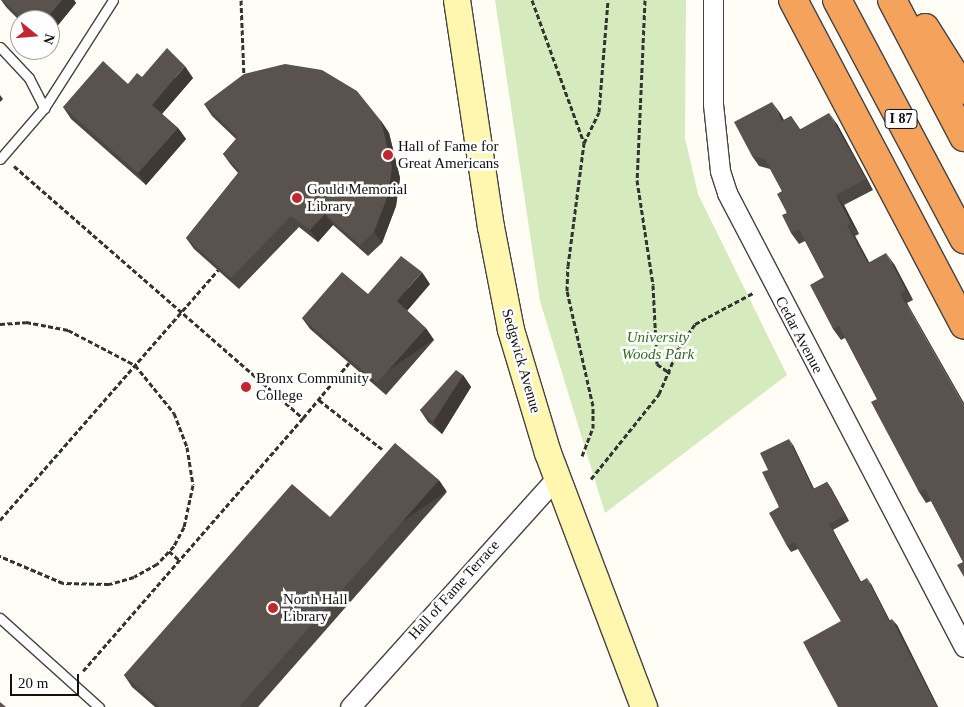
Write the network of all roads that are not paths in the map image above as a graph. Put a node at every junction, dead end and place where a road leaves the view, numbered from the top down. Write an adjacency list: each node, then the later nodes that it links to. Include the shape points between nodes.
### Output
1 (113, 0): 10 (lane)
2 (457, 0): 15 (main road, Sedgwick Avenue, via 503,295)
3 (713, 0): 17 (street, Cedar Avenue, via 713,104 720,171 727,193)
4 (794, 0): 14 (highway)
5 (837, 0): 13 (highway, I 87)
6 (892, 0): 11 (highway)
7 (907, 0): 9 (highway)
8 (0, 47): 10 (lane, via 29,78)
9 (964, 90)
10 (44, 108): 12 (lane)
11 (964, 137)
12 (0, 159)
13 (964, 239)
14 (964, 325)
15 (559, 475): 19 (street, Hall of Fame Terrace); 20 (main road, Sedgwick Avenue)
16 (0, 618): 18 (lane)
17 (964, 647)
18 (99, 707)
19 (350, 707)
20 (644, 707)

